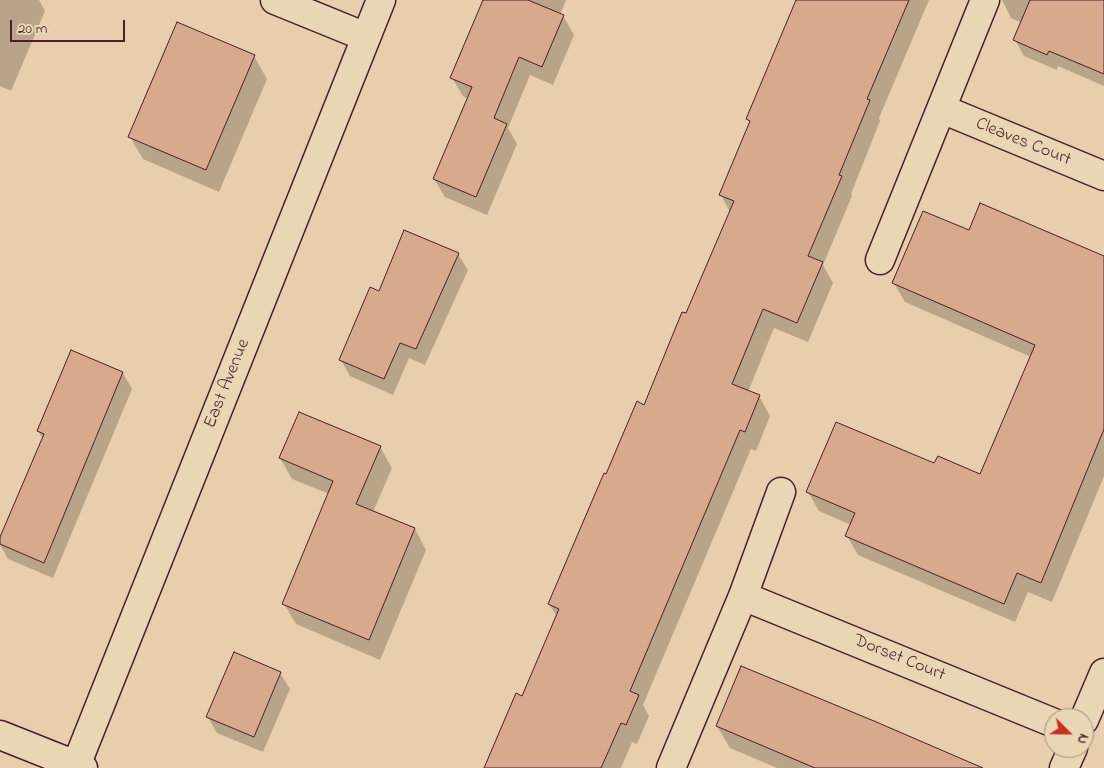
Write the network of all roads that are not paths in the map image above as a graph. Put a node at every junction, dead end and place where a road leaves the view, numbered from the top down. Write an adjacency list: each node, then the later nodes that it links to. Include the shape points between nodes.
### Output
1 (275, 0): 4 (street)
2 (381, 0): 4 (street, East Avenue)
3 (985, 0): 5 (street)
4 (366, 37): 14 (street, East Avenue)
5 (942, 109): 6 (street, Cleaves Court); 7 (street)
6 (1104, 176)
7 (880, 260)
8 (781, 492): 9 (street)
9 (743, 596): 12 (street, Dorset Court); 15 (street)
10 (1104, 673): 11 (street)
11 (1089, 708)
12 (1044, 719)
13 (0, 734): 14 (street)
14 (78, 767)
15 (671, 768)

